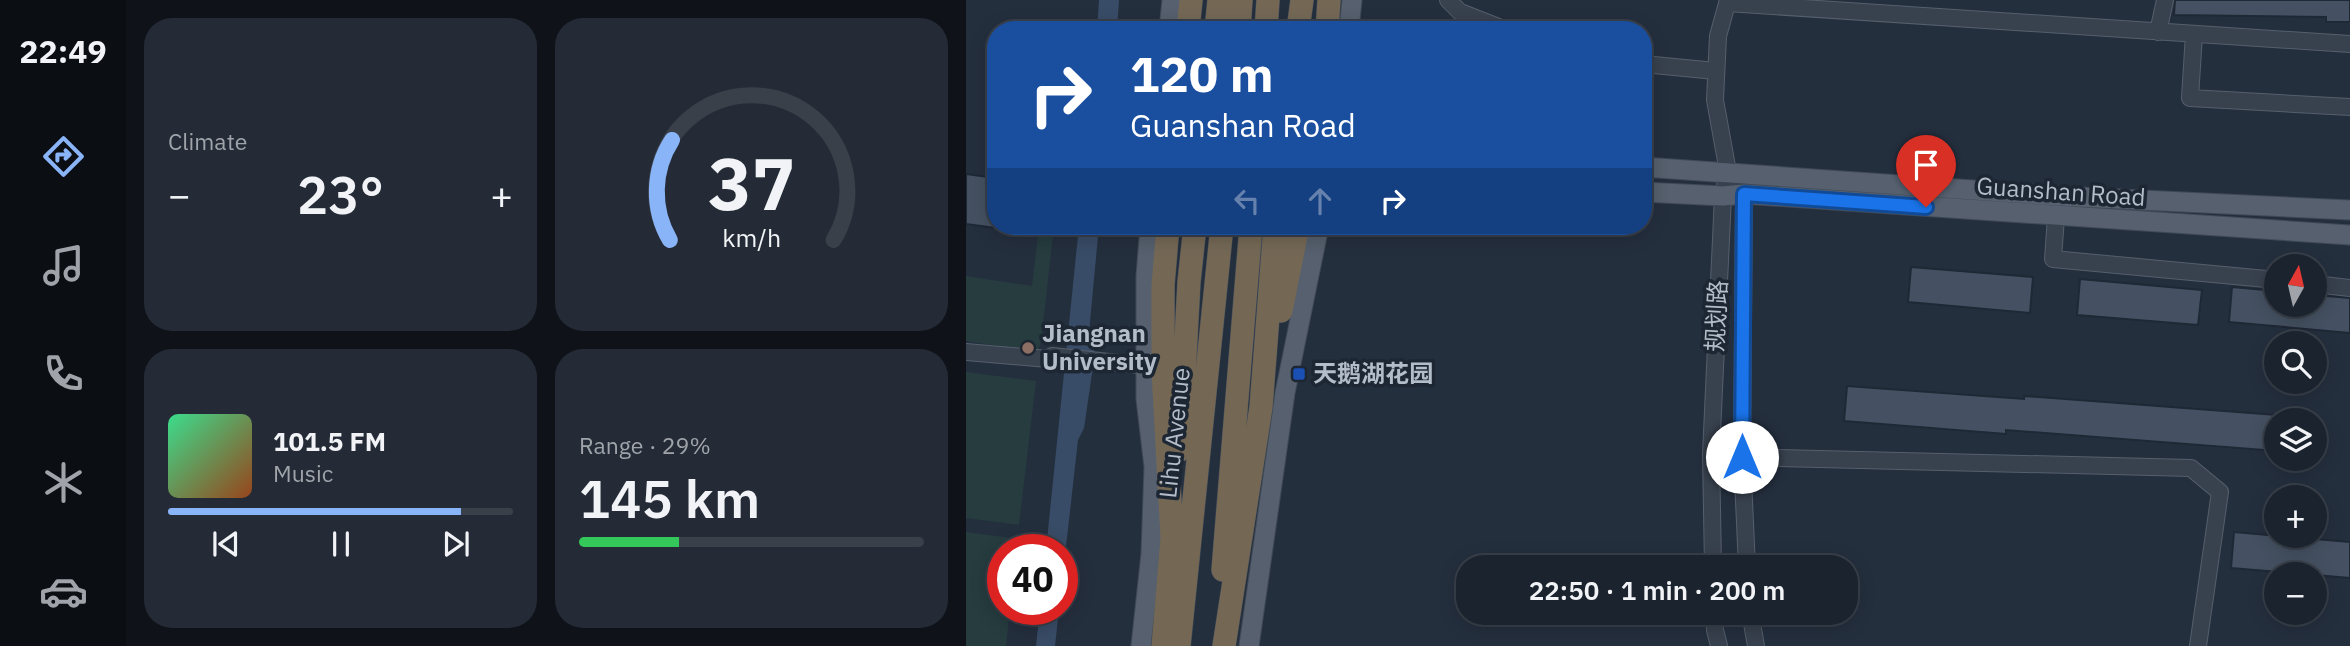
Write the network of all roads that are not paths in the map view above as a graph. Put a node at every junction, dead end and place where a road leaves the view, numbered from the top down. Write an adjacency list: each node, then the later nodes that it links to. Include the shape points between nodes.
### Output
1 (1172, 0): 12 (main road)
2 (1191, 0): 13 (highway)
3 (1219, 0): 14 (highway)
4 (1241, 0): 15 (highway)
5 (1268, 0): 16 (highway)
6 (1302, 0): 17 (highway)
7 (1329, 0): 18 (highway)
8 (1352, 0): 19 (main road)
9 (1448, 0): 20 (street, via 1460,12)
10 (2165, 0): 21 (street)
11 (1727, 1): 21 (street); 25 (street)
12 (1170, 21)
13 (1189, 21)
14 (1217, 21)
15 (1240, 21)
16 (1267, 21)
17 (1299, 21)
18 (1328, 21)
19 (1350, 21)
20 (1483, 21)
21 (2158, 32): 22 (street)
22 (2194, 34): 23 (street); 26 (street, via 2190,98)
23 (2350, 44)
24 (1652, 65): 25 (street)
25 (1716, 71): 28 (street, via 1715,100)
26 (2350, 107)
27 (1652, 168): 28 (main road, Guanshan Road)
28 (1728, 172): 30 (street); 31 (street, 规划路); 32 (main road, Guanshan Road)
29 (1652, 192): 31 (main road, Guanshan Road)
30 (1744, 194): 31 (main road, Guanshan Road); 34 (main road, Guanshan Road); 50 (street, 规划路)
31 (1723, 196): 52 (street, 规划路, via 1710,454)
32 (2057, 196): 33 (main road, Guanshan Road); 34 (street)
33 (2350, 210)
34 (2056, 216): 43 (main road, Guanshan Road); 44 (street, via 2053,259)
35 (1149, 235): 48 (main road)
36 (1167, 235): 51 (highway, via 1163,372)
37 (1194, 235): 51 (highway)
38 (1221, 235): 58 (highway, Lihu Avenue)
39 (1250, 235): 59 (highway)
40 (1274, 235): 49 (highway)
41 (1312, 235): 49 (highway)
42 (1313, 235): 61 (main road)
43 (2350, 235)
44 (2264, 280)
45 (2328, 285): 46 (street)
46 (2350, 288)
47 (966, 352): 48 (street)
48 (1147, 366): 56 (main road, via 1154,467)
49 (1261, 407): 60 (highway)
50 (1742, 457): 53 (street, 规划路); 64 (street, via 2191,468 2220,492)
51 (1172, 538): 57 (highway)
52 (1713, 555)
53 (1746, 555)
54 (1715, 625): 62 (street)
55 (1752, 625): 63 (street)
56 (1141, 646)
57 (1163, 646)
58 (1179, 646)
59 (1217, 646)
60 (1224, 646)
61 (1249, 646)
62 (1719, 646)
63 (1756, 646)
64 (2198, 646)

